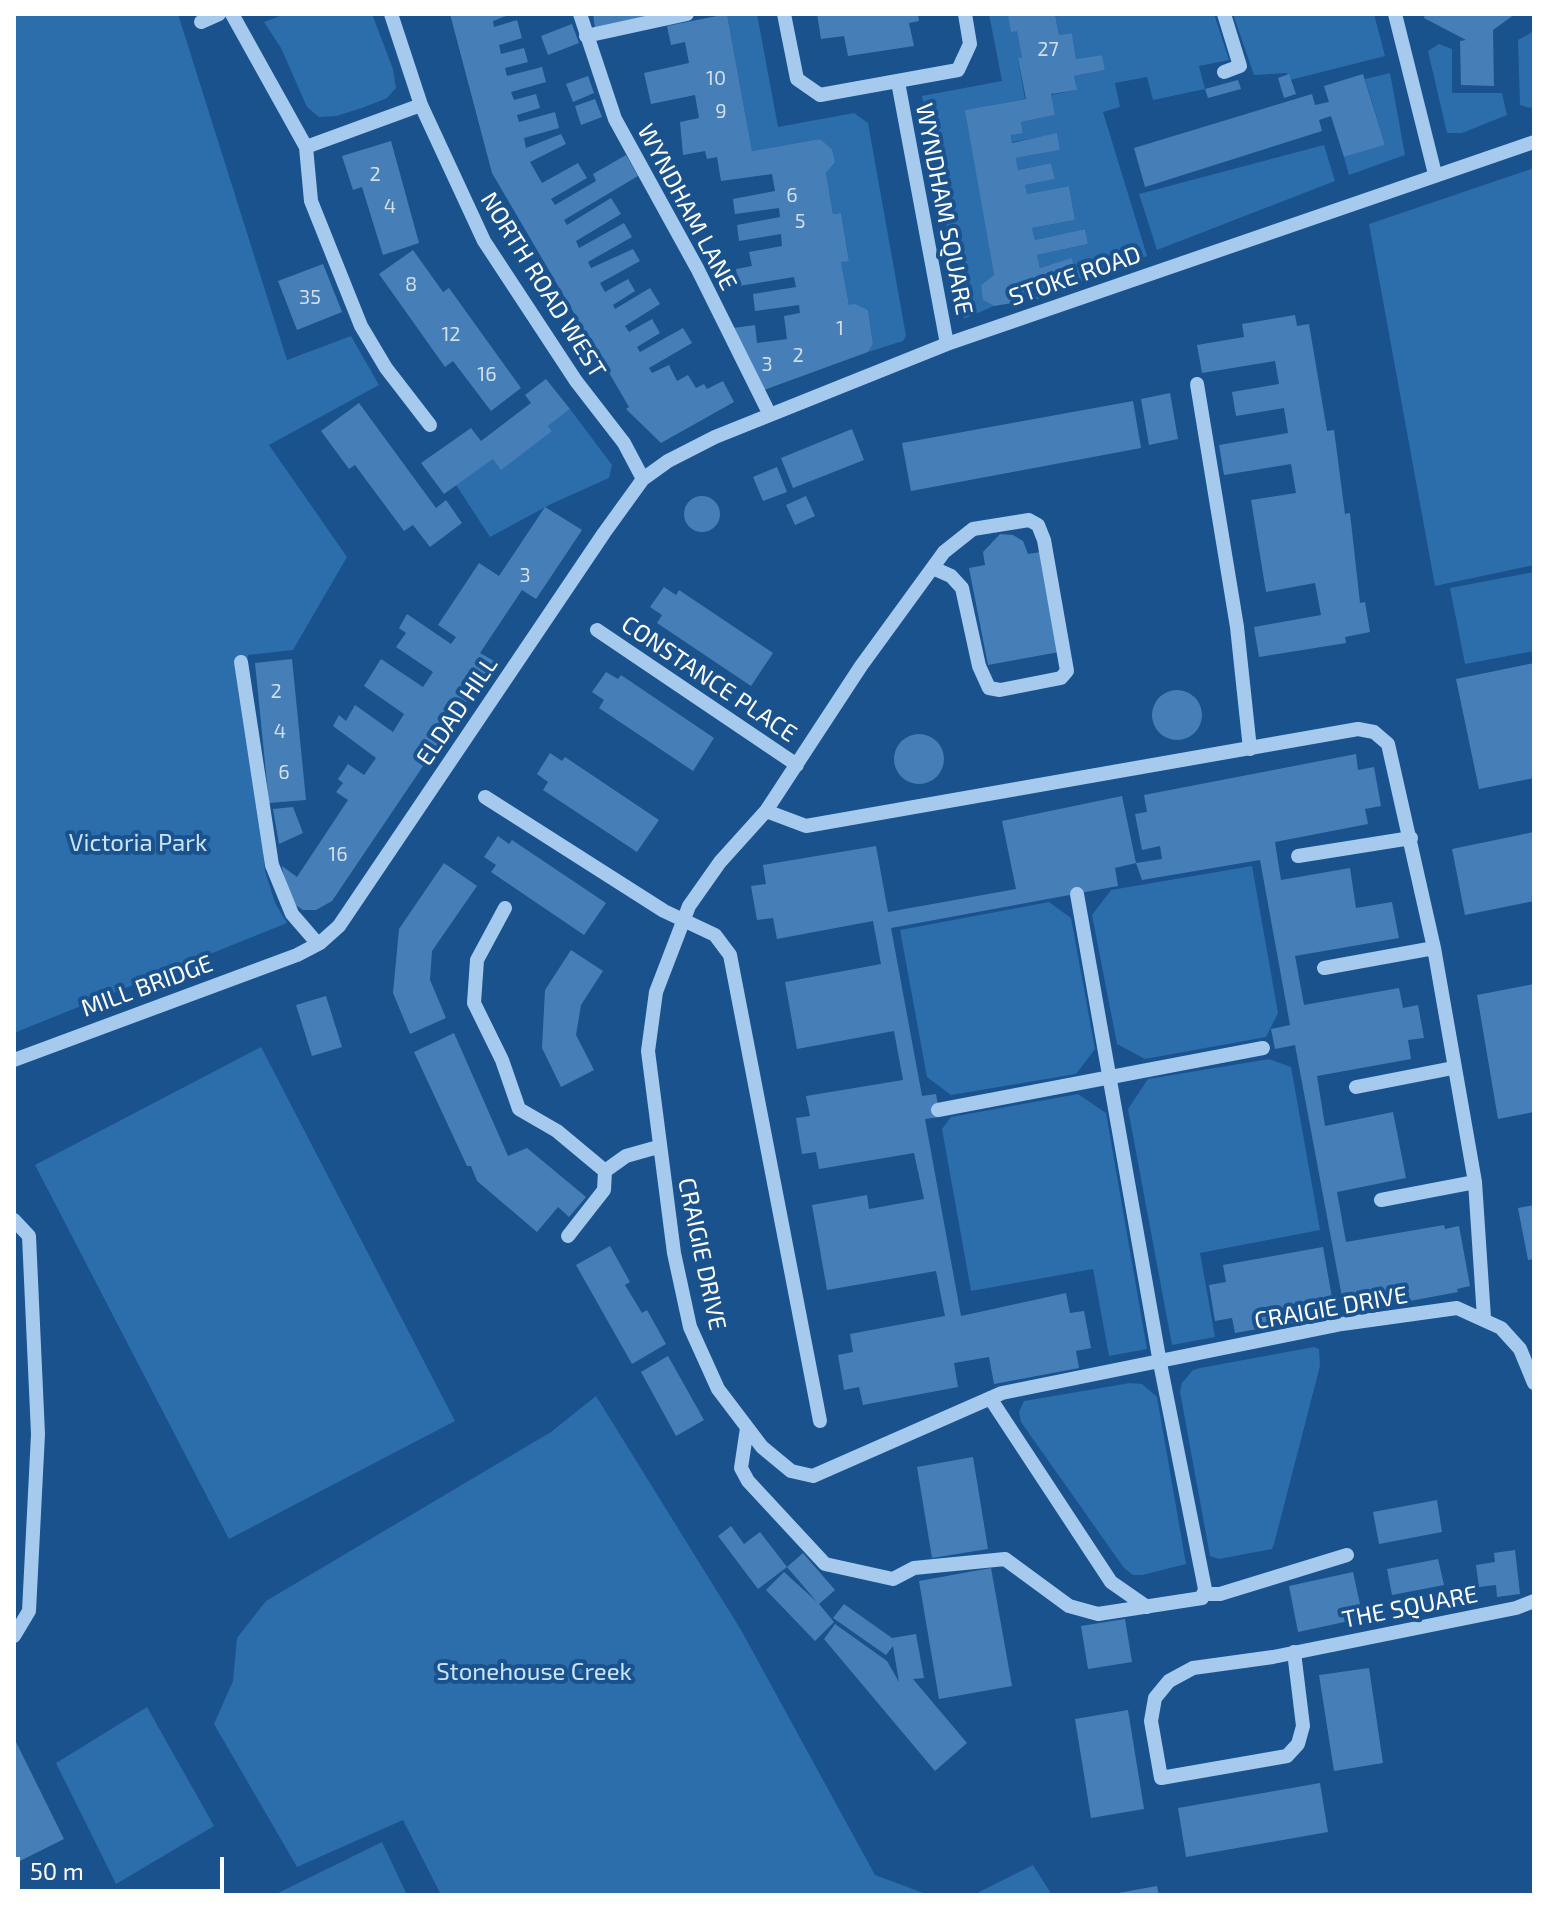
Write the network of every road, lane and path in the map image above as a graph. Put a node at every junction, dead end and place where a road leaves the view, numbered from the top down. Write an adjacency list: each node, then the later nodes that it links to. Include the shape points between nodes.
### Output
1 (219, 14): 10 (street)
2 (232, 14): 16 (street)
3 (391, 14): 14 (street, NORTH ROAD WEST)
4 (580, 14): 11 (street, WYNDHAM LANE)
5 (687, 14): 11 (street)
6 (784, 14): 13 (street, WYNDHAM SQUARE, via 797,79 820,95)
7 (965, 14): 13 (street, WYNDHAM SQUARE, via 970,44 958,70)
8 (1224, 14): 12 (street, via 1240,66)
9 (1395, 14): 17 (street)
10 (201, 22)
11 (586, 36): 20 (street, WYNDHAM LANE, via 615,119)
12 (1224, 72)
13 (898, 82): 18 (street, WYNDHAM SQUARE)
14 (421, 105): 16 (street); 22 (street, NORTH ROAD WEST, via 484,241 576,381 624,443)
15 (1534, 142): 17 (street, STOKE ROAD)
16 (306, 147): 21 (street, via 311,201 361,326)
17 (1435, 174): 18 (street, STOKE ROAD)
18 (947, 344): 20 (street, STOKE ROAD)
19 (1197, 384): 26 (street, via 1237,627)
20 (770, 415): 22 (street, STOKE ROAD, via 715,437)
21 (430, 425)
22 (643, 479): 35 (street, ELDAD HILL, via 359,902)
23 (933, 568): 23 (street, CRAIGIE DRIVE, via 973,529 1029,520 1038,525 1067,671 1061,678 989,688 962,588); 27 (street, CRAIGIE DRIVE)
24 (597, 630): 27 (street, CONSTANCE PLACE)
25 (241, 662): 35 (street, via 272,865 292,914)
26 (1250, 749): 29 (street, via 806,826); 30 (street, via 1358,729 1374,732 1388,744)
27 (797, 765): 29 (street, CRAIGIE DRIVE)
28 (485, 797): 34 (street)
29 (766, 811): 34 (street, CRAIGIE DRIVE, via 720,862)
30 (1411, 838): 31 (street); 36 (street)
31 (1298, 856)
32 (1077, 894): 42 (street)
33 (505, 908): 46 (street, via 477,960 474,1003 519,1109 557,1131)
34 (682, 918): 45 (street, CRAIGIE DRIVE, via 656,992 648,1051); 55 (street, via 715,935 730,955)
35 (318, 944): 37 (street, ELDAD HILL)
36 (1434, 948): 38 (street); 41 (street)
37 (297, 955): 40 (street, MILL BRIDGE)
38 (1324, 968)
39 (1263, 1048): 42 (street)
40 (14, 1060)
41 (1453, 1068): 43 (street); 47 (street)
42 (1109, 1080): 44 (street); 52 (street)
43 (1356, 1087)
44 (938, 1110)
45 (658, 1147): 46 (street, via 626,1156); 56 (street, CRAIGIE DRIVE, via 690,1327 718,1389)
46 (605, 1171): 50 (street, via 604,1190)
47 (1475, 1182): 48 (street); 51 (street)
48 (1381, 1200)
49 (14, 1220): 61 (street, via 29,1236 38,1434 29,1611)
50 (568, 1236)
51 (1484, 1318): 52 (street, CRAIGIE DRIVE, via 1457,1308 1342,1324); 53 (street, CRAIGIE DRIVE, via 1520,1349)
52 (1160, 1363): 54 (street, CRAIGIE DRIVE); 58 (street)
53 (1534, 1383)
54 (990, 1398): 56 (street, CRAIGIE DRIVE, via 813,1476 791,1471); 60 (street, via 1111,1582)
55 (820, 1421)
56 (747, 1428): 60 (street, via 741,1468 748,1481 825,1564 893,1579 914,1568 1005,1559 1069,1606 1098,1614)
57 (1347, 1555): 58 (street, via 1220,1594)
58 (1203, 1594): 60 (street)
59 (1534, 1601): 62 (street, THE SQUARE)
60 (1147, 1607)
61 (14, 1636)
62 (1294, 1652): 62 (street, THE SQUARE, via 1193,1668 1169,1681 1155,1698 1151,1721 1161,1778 1287,1756 1298,1744 1303,1726)

